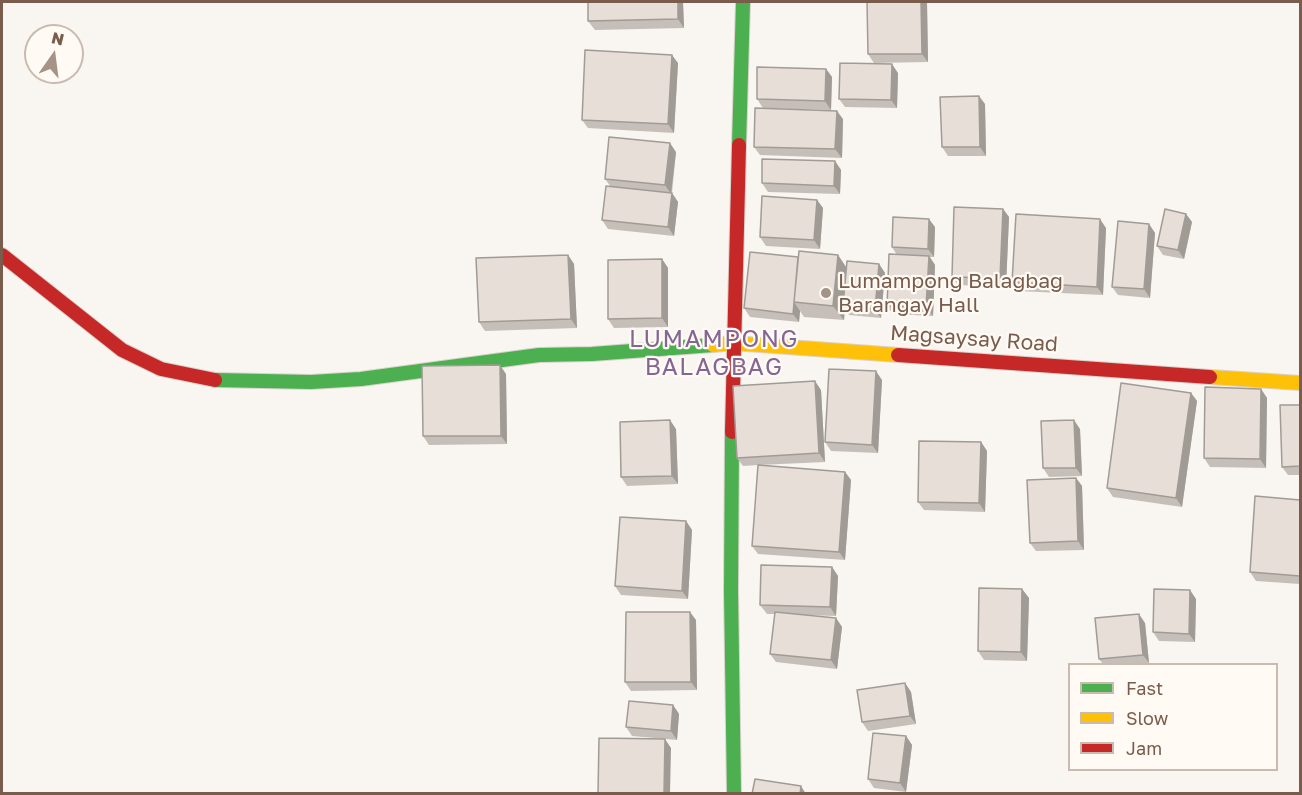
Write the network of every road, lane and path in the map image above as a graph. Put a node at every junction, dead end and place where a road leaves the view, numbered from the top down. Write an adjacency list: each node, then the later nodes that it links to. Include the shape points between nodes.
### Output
1 (743, 2): 3 (street)
2 (2, 255): 3 (street, Magsaysay Road, via 122,350 161,369 212,380 361,379 539,355)
3 (734, 343): 4 (street, Magsaysay Road); 5 (street)
4 (1300, 383)
5 (734, 794)

